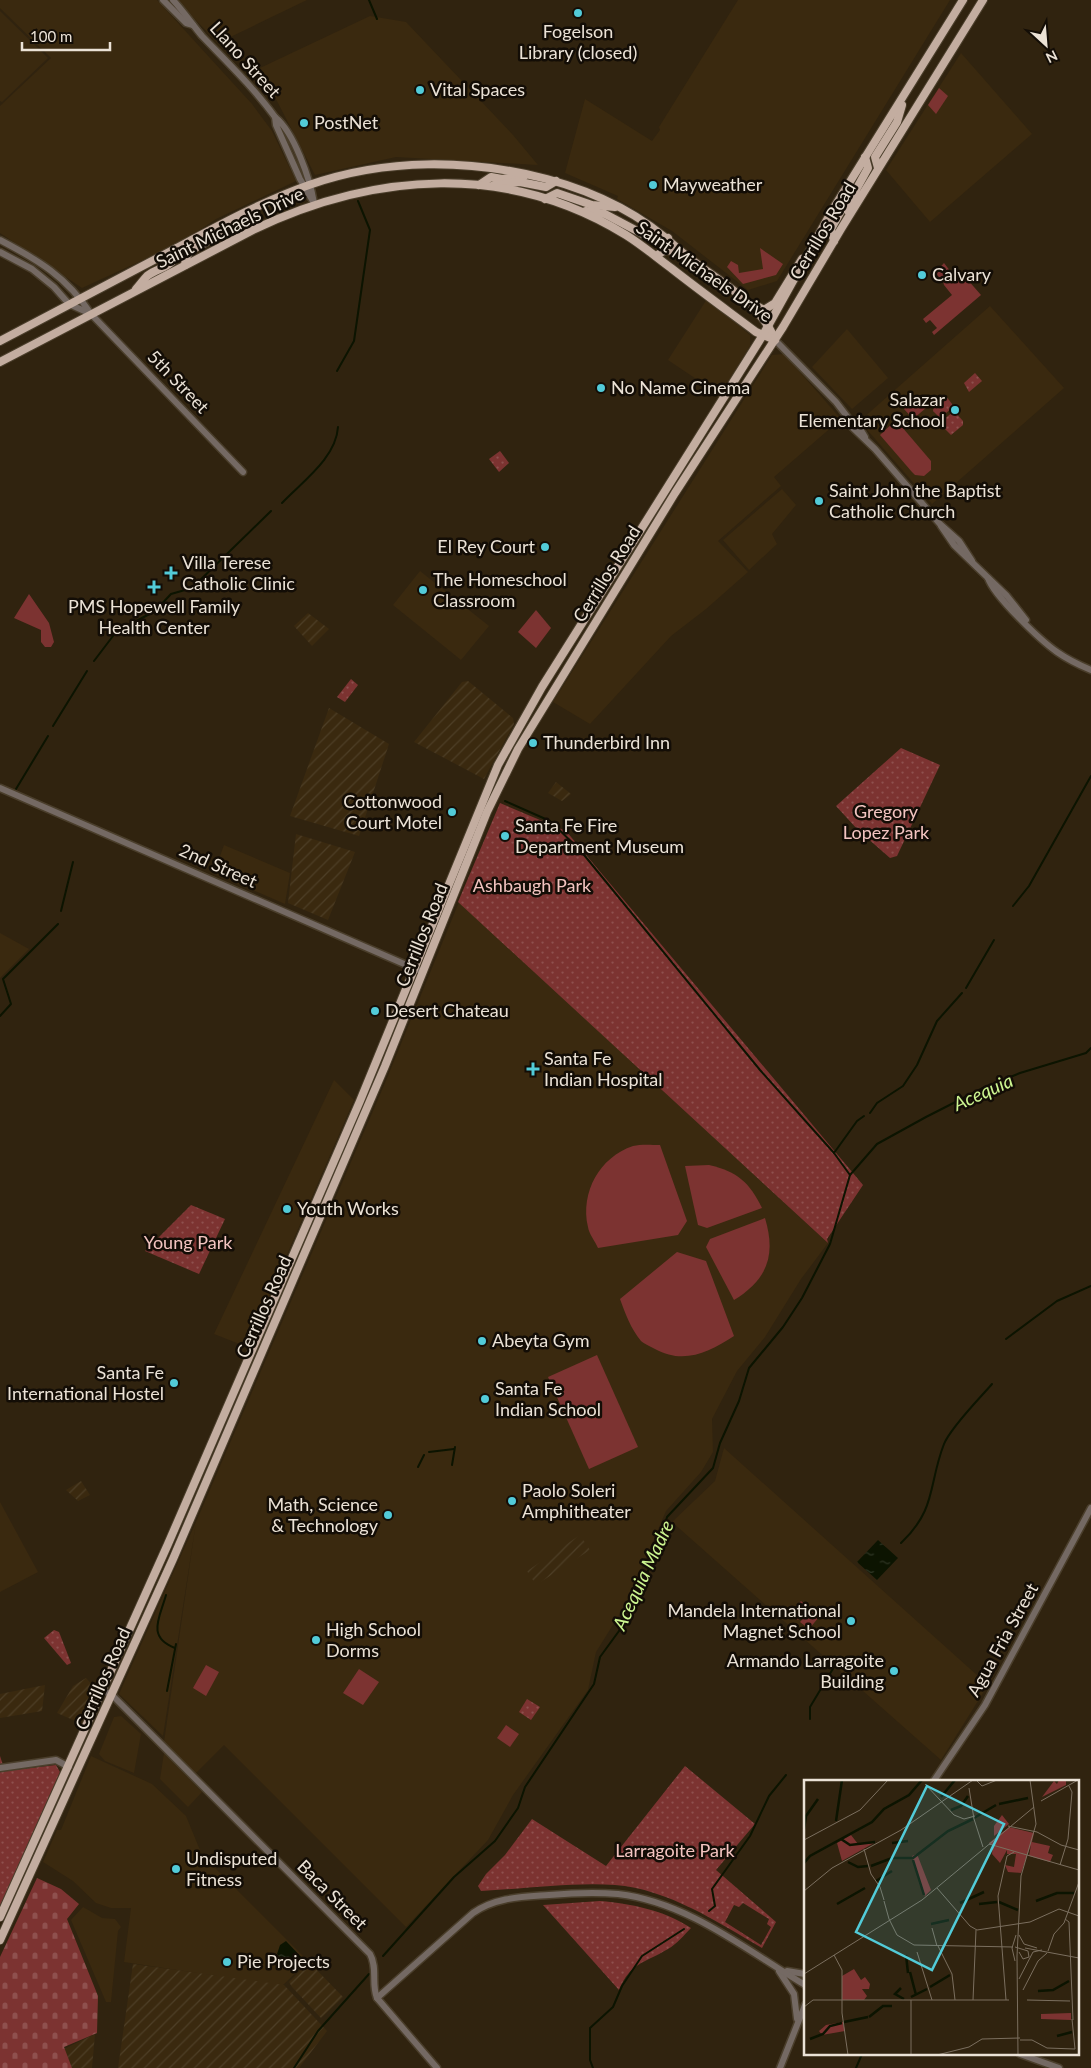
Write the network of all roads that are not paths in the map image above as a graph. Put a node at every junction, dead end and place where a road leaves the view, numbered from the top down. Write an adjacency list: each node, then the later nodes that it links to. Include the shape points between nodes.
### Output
1 (164, 0): 5 (street, Llano Street, via 186,23)
2 (173, 0): 5 (street, Llano Street, via 190,17)
3 (963, 0): 6 (main road, Cerrillos Road)
4 (983, 0): 8 (main road, Cerrillos Road)
5 (193, 25): 12 (street, Llano Street, via 275,116 276,125)
6 (907, 92): 7 (main road, Cerrillos Road); 8 (main road, via 897,122 875,157)
7 (866, 157): 9 (main road, Cerrillos Road); 19 (main road, via 868,170 857,188)
8 (878, 168): 19 (main road, Cerrillos Road)
9 (856, 172): 22 (main road, via 845,204 831,229); 25 (main road, Cerrillos Road)
10 (533, 175): 11 (main road, Saint Michaels Drive); 12 (main road, Saint Michaels Drive, via 486,166 415,164 356,172); 13 (main road, via 502,179 491,177)
11 (556, 182): 13 (main road, via 546,187 520,182); 16 (main road, Saint Michaels Drive)
12 (308, 185): 15 (street, Llano Street); 18 (main road, Saint Michaels Drive)
13 (483, 186): 14 (main road, Saint Michaels Drive); 15 (main road, Saint Michaels Drive, via 395,185)
14 (545, 199): 16 (main road, via 558,193 592,205); 17 (main road, Saint Michaels Drive)
15 (314, 203): 27 (main road, Saint Michaels Drive)
16 (619, 208): 20 (main road, Saint Michaels Drive)
17 (575, 210): 20 (main road, via 606,214 656,241); 26 (main road, Saint Michaels Drive, via 624,234)
18 (235, 218): 23 (main road, Saint Michaels Drive); 27 (main road, via 211,240 188,252)
19 (841, 229): 22 (main road, Cerrillos Road)
20 (668, 238): 25 (main road, via 764,310 775,303); 28 (main road, Saint Michaels Drive)
21 (0, 240): 30 (street, 5th Street, via 44,264)
22 (834, 241): 35 (main road, Cerrillos Road)
23 (177, 248): 29 (main road, via 171,264 147,276); 30 (main road, Saint Michaels Drive)
24 (0, 252): 31 (street, 5th Street, via 32,269)
25 (807, 254): 33 (main road, Cerrillos Road)
26 (656, 256): 28 (main road, via 662,251 672,250 699,269); 34 (main road, Saint Michaels Drive)
27 (185, 265): 29 (main road, Saint Michaels Drive)
28 (713, 274): 33 (main road, Saint Michaels Drive)
29 (134, 292): 32 (main road, Saint Michaels Drive)
30 (81, 298): 31 (main road, Saint Michaels Drive); 32 (street, 5th Street)
31 (69, 304): 32 (street, 5th Street); 36 (main road, Saint Michaels Drive)
32 (91, 314): 37 (main road, Saint Michaels Drive); 38 (street, 5th Street)
33 (769, 324): 34 (main road, Cerrillos Road); 35 (main road, Saint Michaels Drive)
34 (763, 335): 35 (main road, Saint Michaels Drive); 41 (main road, Cerrillos Road, via 514,737 487,787)
35 (775, 340): 39 (street, via 849,419 851,426 940,524 954,545 1010,599 1027,624 1057,652); 42 (main road, Cerrillos Road, via 680,485 518,748 487,812)
36 (0, 341)
37 (0, 362)
38 (243, 472)
39 (1091, 670)
40 (0, 788): 41 (street, 2nd Street)
41 (414, 969): 42 (street, 2nd Street); 44 (main road, Cerrillos Road, via 360,1101)
42 (423, 973): 45 (main road, Cerrillos Road)
43 (1091, 1508): 48 (street, Agua Fria Street, via 985,1705)
44 (105, 1687): 45 (street, Baca Street); 46 (main road, Cerrillos Road)
45 (112, 1695): 50 (main road, Cerrillos Road); 54 (street, Baca Street, via 370,1954 375,1965)
46 (69, 1767): 47 (street, via 56,1760); 49 (main road, Cerrillos Road)
47 (0, 1768)
48 (934, 1780)
49 (0, 1917)
50 (0, 1940)
51 (776, 1968): 52 (street); 53 (street); 54 (street, via 669,1906 618,1894 502,1899 481,1907); 56 (street, via 795,1998)
52 (804, 1974)
53 (804, 1984)
54 (377, 1998): 58 (street)
55 (804, 2007): 56 (street)
56 (797, 2023): 59 (street)
57 (1026, 2056): 60 (street)
58 (437, 2068)
59 (780, 2068)
60 (1059, 2068)

